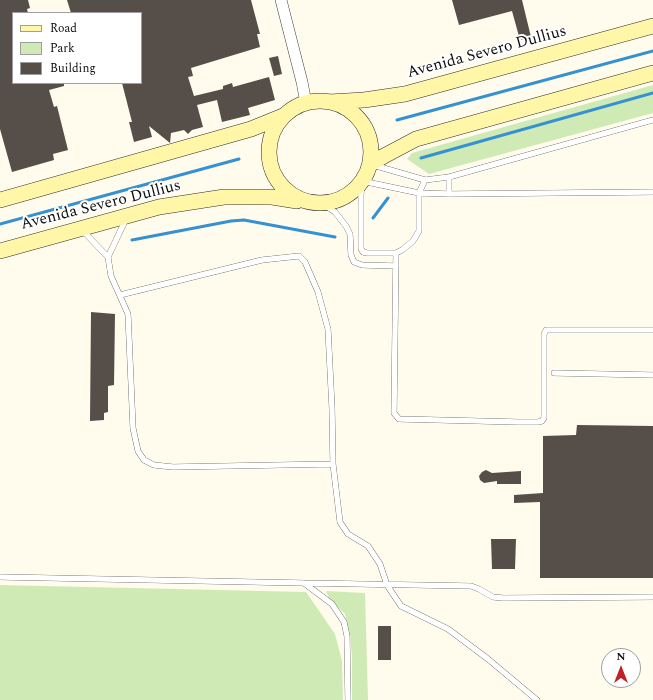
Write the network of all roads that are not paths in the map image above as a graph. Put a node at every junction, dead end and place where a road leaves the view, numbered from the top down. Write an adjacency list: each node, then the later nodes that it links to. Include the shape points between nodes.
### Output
1 (281, 0): 5 (street)
2 (653, 26): 4 (main road, Avenida Severo Dullius, via 405,94)
3 (653, 73): 8 (main road, via 416,139)
4 (329, 102): 5 (main road); 8 (main road, via 346,108 360,120 367,131 370,143)
5 (306, 103): 6 (main road)
6 (283, 116): 15 (main road, Avenida Severo Dullius, via 251,129); 16 (main road, via 270,138 270,165 283,189 294,197)
7 (653, 120): 9 (lane)
8 (370, 164): 10 (lane); 11 (main road)
9 (449, 177): 10 (lane); 14 (lane)
10 (425, 180): 13 (lane)
11 (362, 181): 13 (lane); 17 (main road, via 352,192 339,200); 21 (lane, via 361,249 363,252)
12 (653, 192): 14 (lane)
13 (419, 193): 14 (lane); 21 (lane, via 419,231 408,246)
14 (449, 194)
15 (0, 200)
16 (308, 202): 17 (main road); 18 (main road, Avenida Severo Dullius, via 272,197 224,197 159,207)
17 (324, 204): 23 (lane, via 335,212 346,226 350,234 352,258 357,264)
18 (128, 215): 19 (main road, Avenida Severo Dullius); 22 (lane)
19 (81, 228): 20 (main road, Avenida Severo Dullius); 22 (lane)
20 (0, 251)
21 (396, 252): 23 (lane)
22 (108, 257): 24 (lane, via 111,276)
23 (396, 266): 25 (lane, via 394,413 402,420 542,421 546,330)
24 (120, 296): 28 (lane, via 128,314 133,428 138,452 144,460 154,465 174,467); 28 (lane, via 262,260 299,256 305,262 318,292 328,329)
25 (653, 330)
26 (554, 373): 27 (lane)
27 (653, 375)
28 (333, 464): 31 (lane, via 340,522 348,534 368,546 380,564)
29 (0, 577): 30 (lane)
30 (304, 583): 31 (lane); 33 (lane, via 332,604 344,622 347,636)
31 (387, 585): 32 (lane, via 471,586 493,597 503,598); 34 (lane, via 401,606 448,629)
32 (653, 597)
33 (348, 700)
34 (537, 700)

